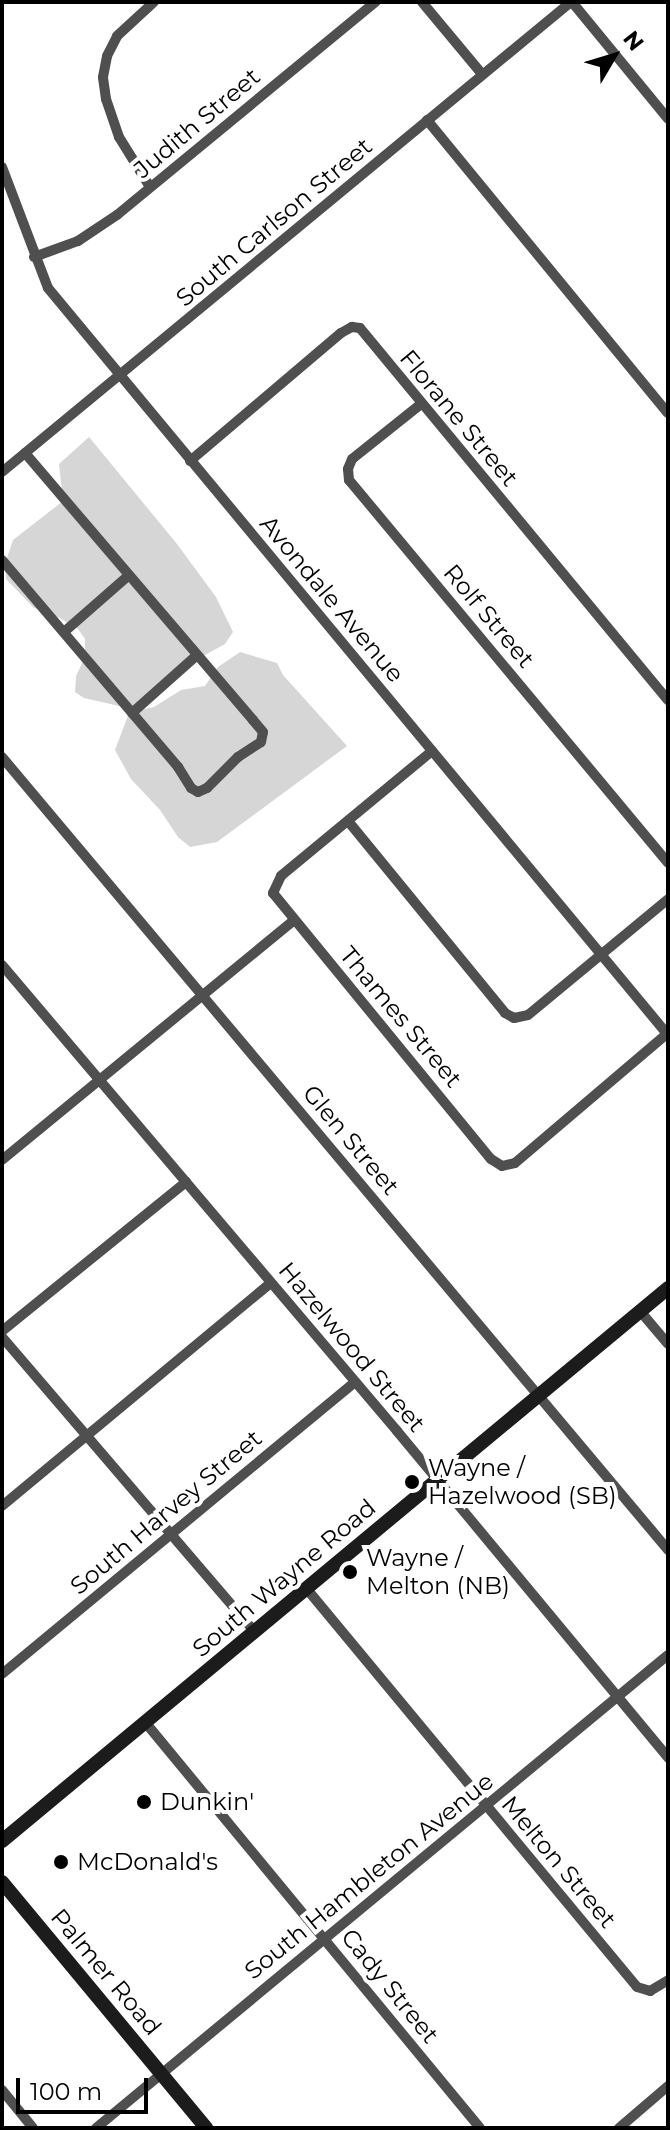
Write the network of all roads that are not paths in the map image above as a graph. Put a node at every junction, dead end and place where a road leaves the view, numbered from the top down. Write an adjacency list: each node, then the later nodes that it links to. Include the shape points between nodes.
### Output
1 (154, 2): 9 (street, via 117,36 103,77 119,137)
2 (375, 2): 9 (street, Judith Street)
3 (422, 2): 5 (street)
4 (571, 2): 5 (street, South Carlson Street); 6 (street)
5 (482, 74): 7 (street, South Carlson Street)
6 (668, 119)
7 (427, 120): 11 (street, South Carlson Street); 13 (street)
8 (2, 167): 10 (street, Avondale Avenue)
9 (150, 187): 10 (street, Judith Street, via 91,233)
10 (34, 257): 11 (street, Avondale Avenue, via 48,288)
11 (120, 376): 14 (street, South Carlson Street); 15 (street, Avondale Avenue)
12 (421, 404): 15 (street, Florane Street, via 364,333 352,327); 21 (street, Florane Street); 26 (street, Rolf Street, via 352,459 349,480)
13 (668, 413)
14 (25, 453): 16 (street, South Carlson Street); 18 (street)
15 (190, 461): 23 (street, Avondale Avenue)
16 (2, 472)
17 (2, 560): 19 (street)
18 (128, 576): 19 (street); 20 (street)
19 (64, 632): 22 (street)
20 (196, 656): 22 (street); 22 (street, via 263,732 261,742 198,792)
21 (668, 700)
22 (132, 713)
23 (432, 751): 25 (street, Thames Street); 29 (street, Avondale Avenue)
24 (2, 757): 31 (street, Glen Street)
25 (348, 821): 28 (street, Thames Street, via 275,883 275,897); 29 (street, via 505,1013 516,1018 528,1015)
26 (668, 863)
27 (668, 899): 29 (street)
28 (294, 920): 31 (street); 32 (street, Thames Street, via 499,1165 515,1163)
29 (601, 954): 32 (street, Avondale Avenue)
30 (2, 965): 33 (street, Hazelwood Street)
31 (202, 995): 33 (street); 43 (street, Glen Street)
32 (668, 1034)
33 (99, 1080): 34 (street); 35 (street, Hazelwood Street)
34 (2, 1160)
35 (186, 1182): 36 (street, Hazelwood Street); 39 (street)
36 (271, 1283): 42 (street, Hazelwood Street); 44 (street)
37 (668, 1288): 38 (main road, South Wayne Road)
38 (640, 1311): 41 (street); 43 (main road, South Wayne Road)
39 (2, 1331)
40 (2, 1337): 44 (street)
41 (668, 1344)
42 (355, 1382): 45 (street, Hazelwood Street); 47 (street, South Harvey Street)
43 (539, 1395): 45 (main road, South Wayne Road); 48 (street, Glen Street)
44 (86, 1437): 46 (street); 47 (street)
45 (437, 1479): 49 (main road, South Wayne Road); 53 (street, Hazelwood Street)
46 (2, 1506)
47 (170, 1535): 50 (street); 52 (street, South Harvey Street)
48 (668, 1550)
49 (306, 1588): 50 (main road, South Wayne Road); 56 (street, Melton Street)
50 (254, 1631): 54 (main road, South Wayne Road)
51 (668, 1655): 53 (street, South Hambleton Avenue)
52 (2, 1674)
53 (618, 1697): 55 (street, Hazelwood Street); 56 (street, South Hambleton Avenue)
54 (145, 1722): 57 (main road, South Wayne Road); 59 (street, Cady Street)
55 (668, 1758)
56 (487, 1806): 59 (street, South Hambleton Avenue); 60 (street, Melton Street, via 637,1987 650,1991)
57 (2, 1841)
58 (2, 1882): 61 (main road, Palmer Road)
59 (324, 1938): 61 (street, South Hambleton Avenue); 67 (street, Cady Street)
60 (668, 1980)
61 (161, 2074): 65 (street, South Hambleton Avenue); 66 (main road, Palmer Road)
62 (668, 2086): 68 (street)
63 (2, 2090): 64 (street)
64 (33, 2128)
65 (96, 2128)
66 (206, 2128)
67 (480, 2128)
68 (619, 2128)

